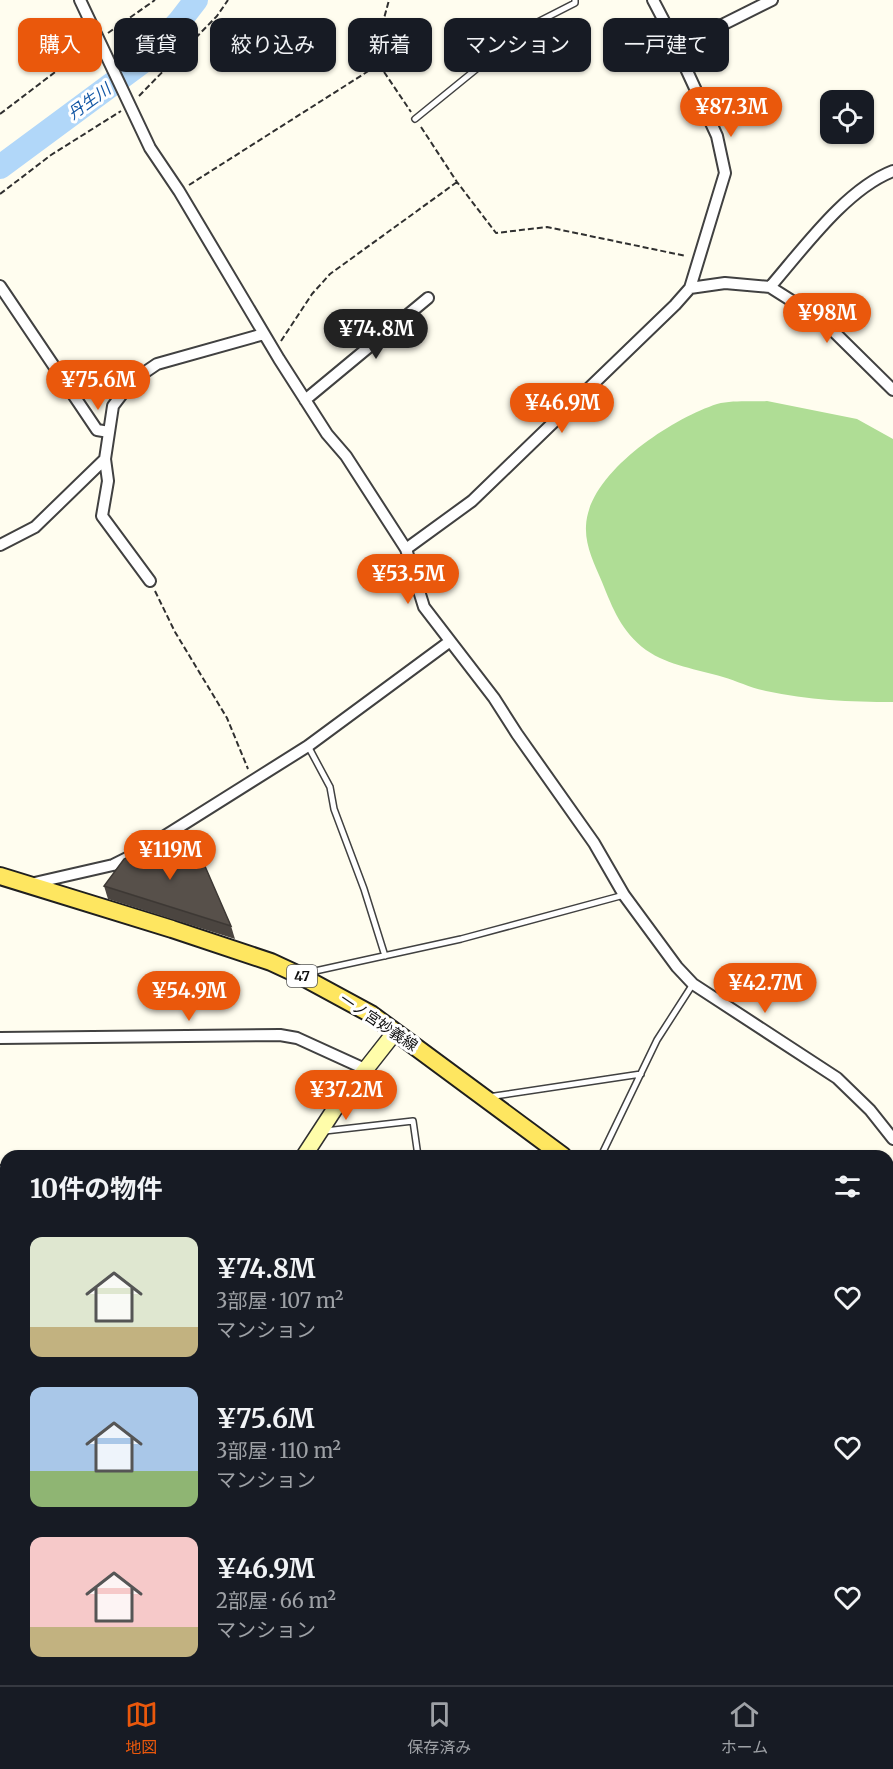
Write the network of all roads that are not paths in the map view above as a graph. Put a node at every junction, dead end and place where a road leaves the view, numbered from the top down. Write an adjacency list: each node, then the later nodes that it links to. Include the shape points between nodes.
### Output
1 (80, 0): 14 (street, via 150,148)
2 (575, 0): 8 (lane, via 524,30 519,46 490,58)
3 (652, 0): 5 (street)
4 (772, 0): 6 (street)
5 (661, 18)
6 (729, 22)
7 (687, 72): 12 (street, via 717,136 725,173)
8 (415, 119)
9 (893, 171): 11 (street, via 861,188)
10 (0, 286): 17 (street, via 97,430)
11 (770, 287): 12 (street, via 725,283); 15 (street, via 822,320)
12 (690, 288): 20 (street, via 472,501)
13 (428, 298): 16 (street)
14 (264, 334): 16 (street); 17 (street, via 157,364 132,381 113,406)
15 (893, 390)
16 (305, 400): 20 (street)
17 (109, 432): 18 (street)
18 (105, 459): 19 (street, via 35,527); 21 (street, via 108,480 102,516)
19 (0, 545)
20 (406, 549): 22 (street, via 424,607)
21 (150, 580)
22 (449, 642): 23 (street); 26 (street, via 494,698 594,843)
23 (308, 746): 25 (street, via 113,865); 27 (lane, via 330,787 334,809)
24 (0, 876): 25 (main road, 一ノ宮妙義線 / 47)
25 (28, 884): 28 (main road, 一ノ宮妙義線 / 47, via 271,962)
26 (624, 895): 27 (lane); 29 (street)
27 (385, 956): 28 (lane)
28 (299, 975): 30 (main road, 一ノ宮妙義線 / 47, via 371,1014)
29 (693, 984): 33 (lane, via 657,1040); 36 (street, via 837,1078)
30 (395, 1032): 32 (street); 34 (main road, 一ノ宮妙義線 / 47)
31 (0, 1038): 32 (street, via 279,1035 297,1038)
32 (365, 1069): 35 (street)
33 (641, 1074): 34 (lane); 40 (lane)
34 (484, 1097): 39 (main road, 一ノ宮妙義線 / 47)
35 (321, 1131): 37 (street); 38 (lane, via 413,1121)
36 (891, 1134)
37 (308, 1150)
38 (417, 1150)
39 (555, 1150)
40 (604, 1150)

